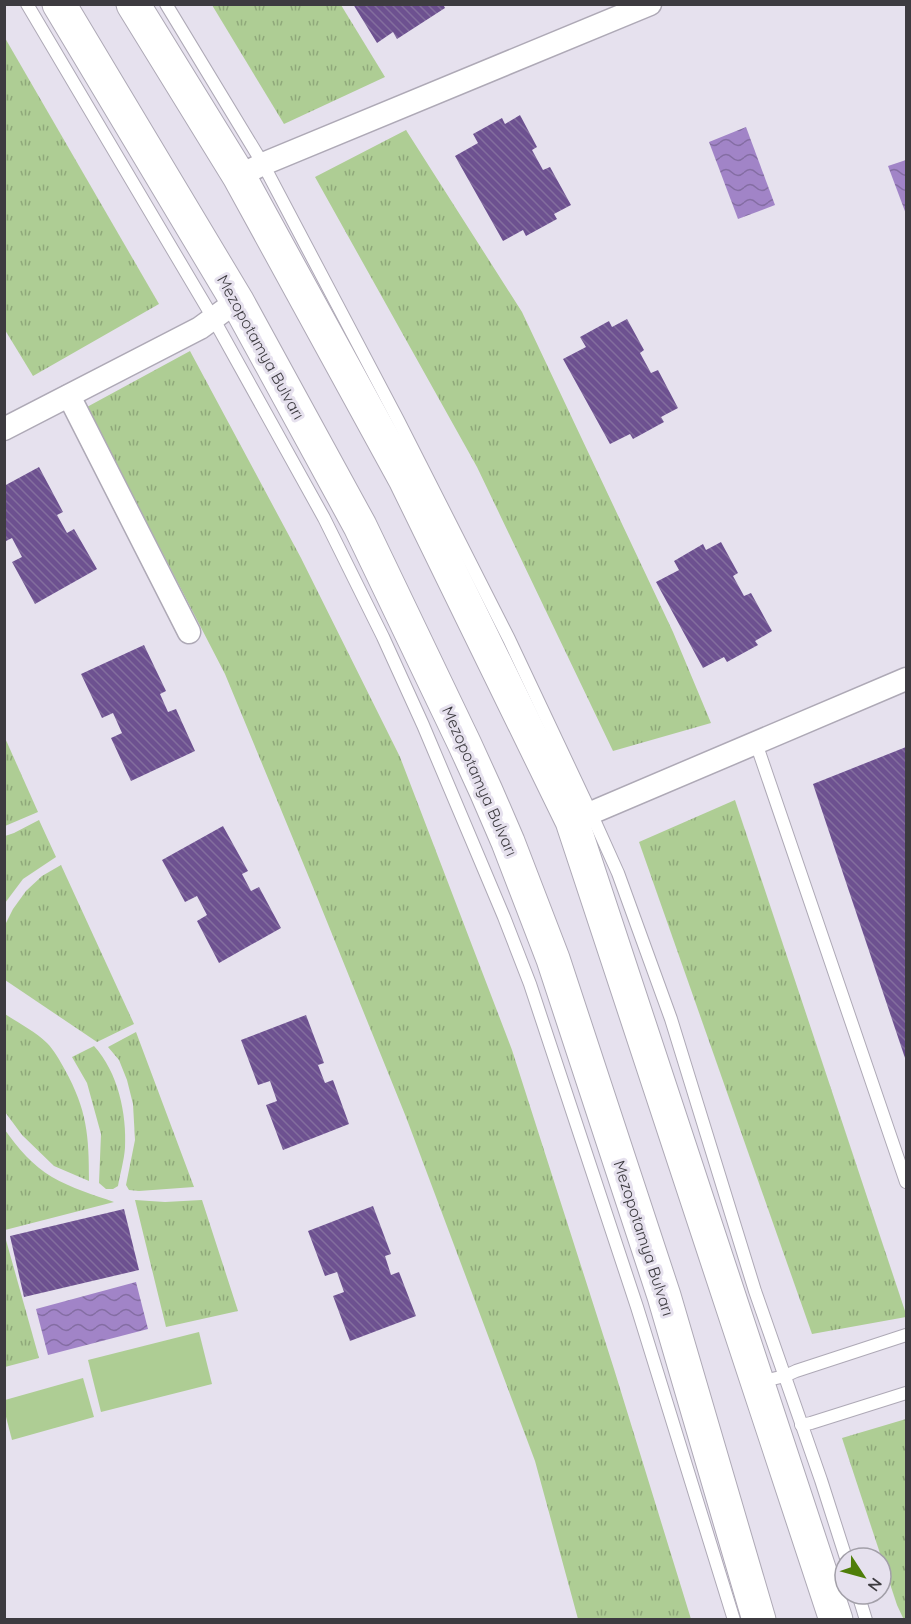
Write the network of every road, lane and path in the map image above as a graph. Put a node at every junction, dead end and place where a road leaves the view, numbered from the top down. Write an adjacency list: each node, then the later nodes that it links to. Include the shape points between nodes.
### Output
1 (27, 4): 7 (lane)
2 (59, 4): 7 (main road, Mezopotamya Bulvarı)
3 (133, 4): 6 (main road)
4 (166, 4): 6 (lane)
5 (650, 4): 6 (street)
6 (251, 170): 13 (main road, via 405,479)
7 (225, 310): 8 (street, via 200,328); 20 (lane, via 383,638 504,917 637,1307); 21 (main road, Mezopotamya Bulvarı, via 360,526 508,842 553,959 664,1296)
8 (69, 396): 9 (street); 10 (street)
9 (4, 429)
10 (189, 632)
11 (906, 678): 12 (street)
12 (756, 743): 13 (street); 14 (lane)
13 (581, 817): 16 (main road)
14 (906, 1182)
15 (906, 1335): 16 (lane)
16 (771, 1379): 18 (lane); 22 (main road)
17 (906, 1393): 18 (lane)
18 (801, 1425): 19 (lane)
19 (842, 1546)
20 (734, 1620)
21 (759, 1620)
22 (836, 1620)

